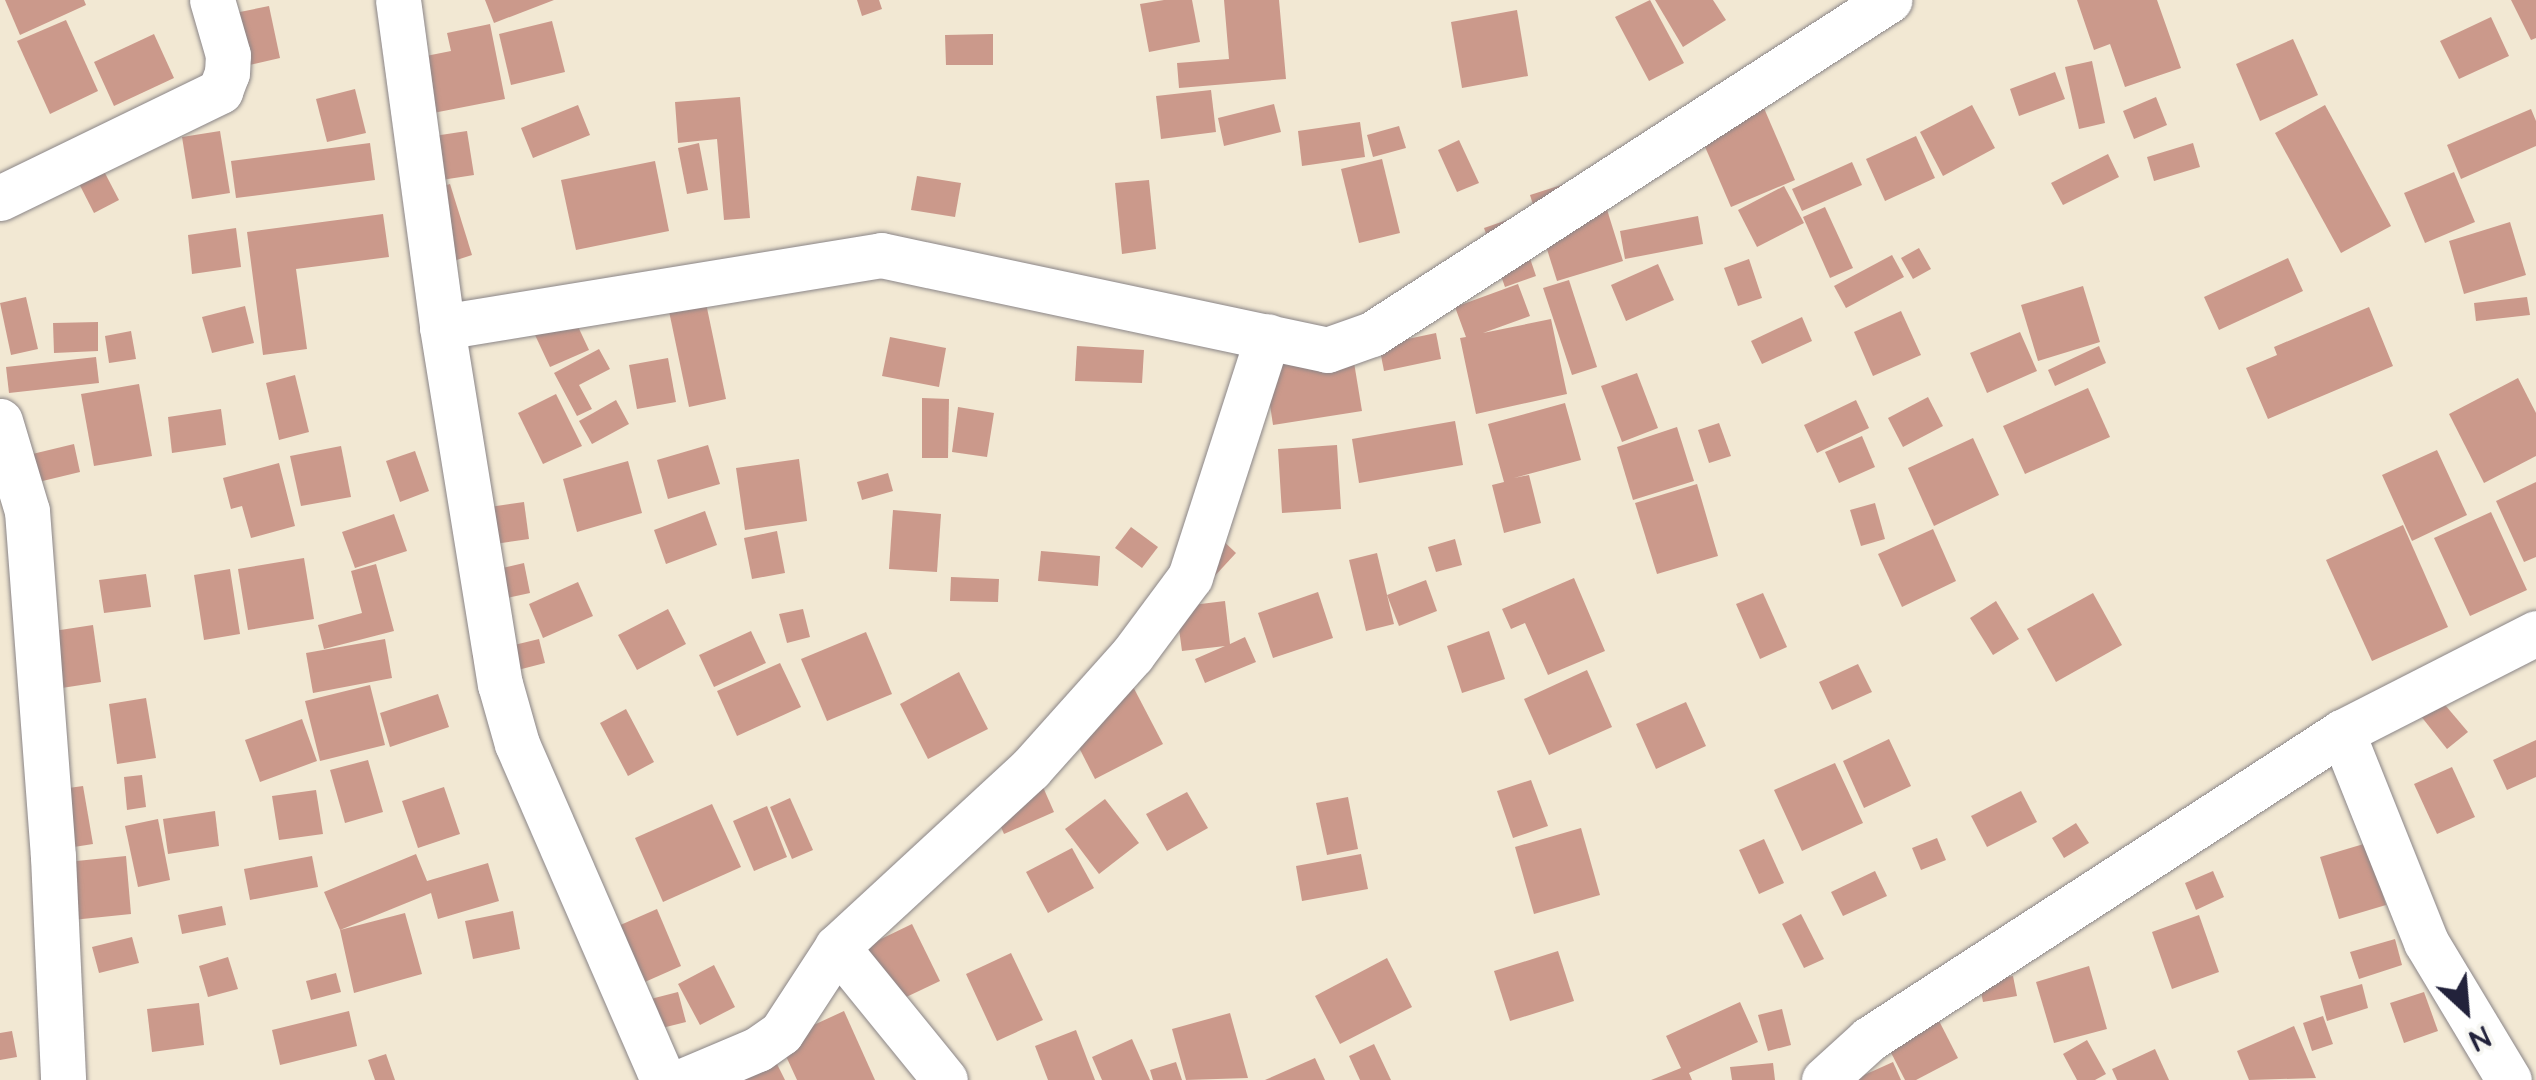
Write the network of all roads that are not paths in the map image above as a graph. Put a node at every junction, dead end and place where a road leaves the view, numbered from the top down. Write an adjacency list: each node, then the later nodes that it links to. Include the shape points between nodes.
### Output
1 (212, 0): 4 (street, via 228,55 220,91)
2 (398, 0): 5 (street)
3 (1889, 0): 6 (street, via 1372,334 1327,350)
4 (0, 198)
5 (442, 327): 6 (street, via 881,255); 12 (street, via 500,684 517,744)
6 (1268, 336): 10 (street, via 1190,576 1132,655 1030,770)
7 (0, 421): 11 (street, via 27,510)
8 (2536, 633): 9 (street)
9 (2342, 732): 15 (street, via 1870,1038); 16 (street, via 2426,942)
10 (837, 946): 13 (street, via 781,1033); 14 (street)
11 (62, 1080)
12 (663, 1080)
13 (685, 1080)
14 (944, 1080)
15 (1824, 1080)
16 (2509, 1080)

